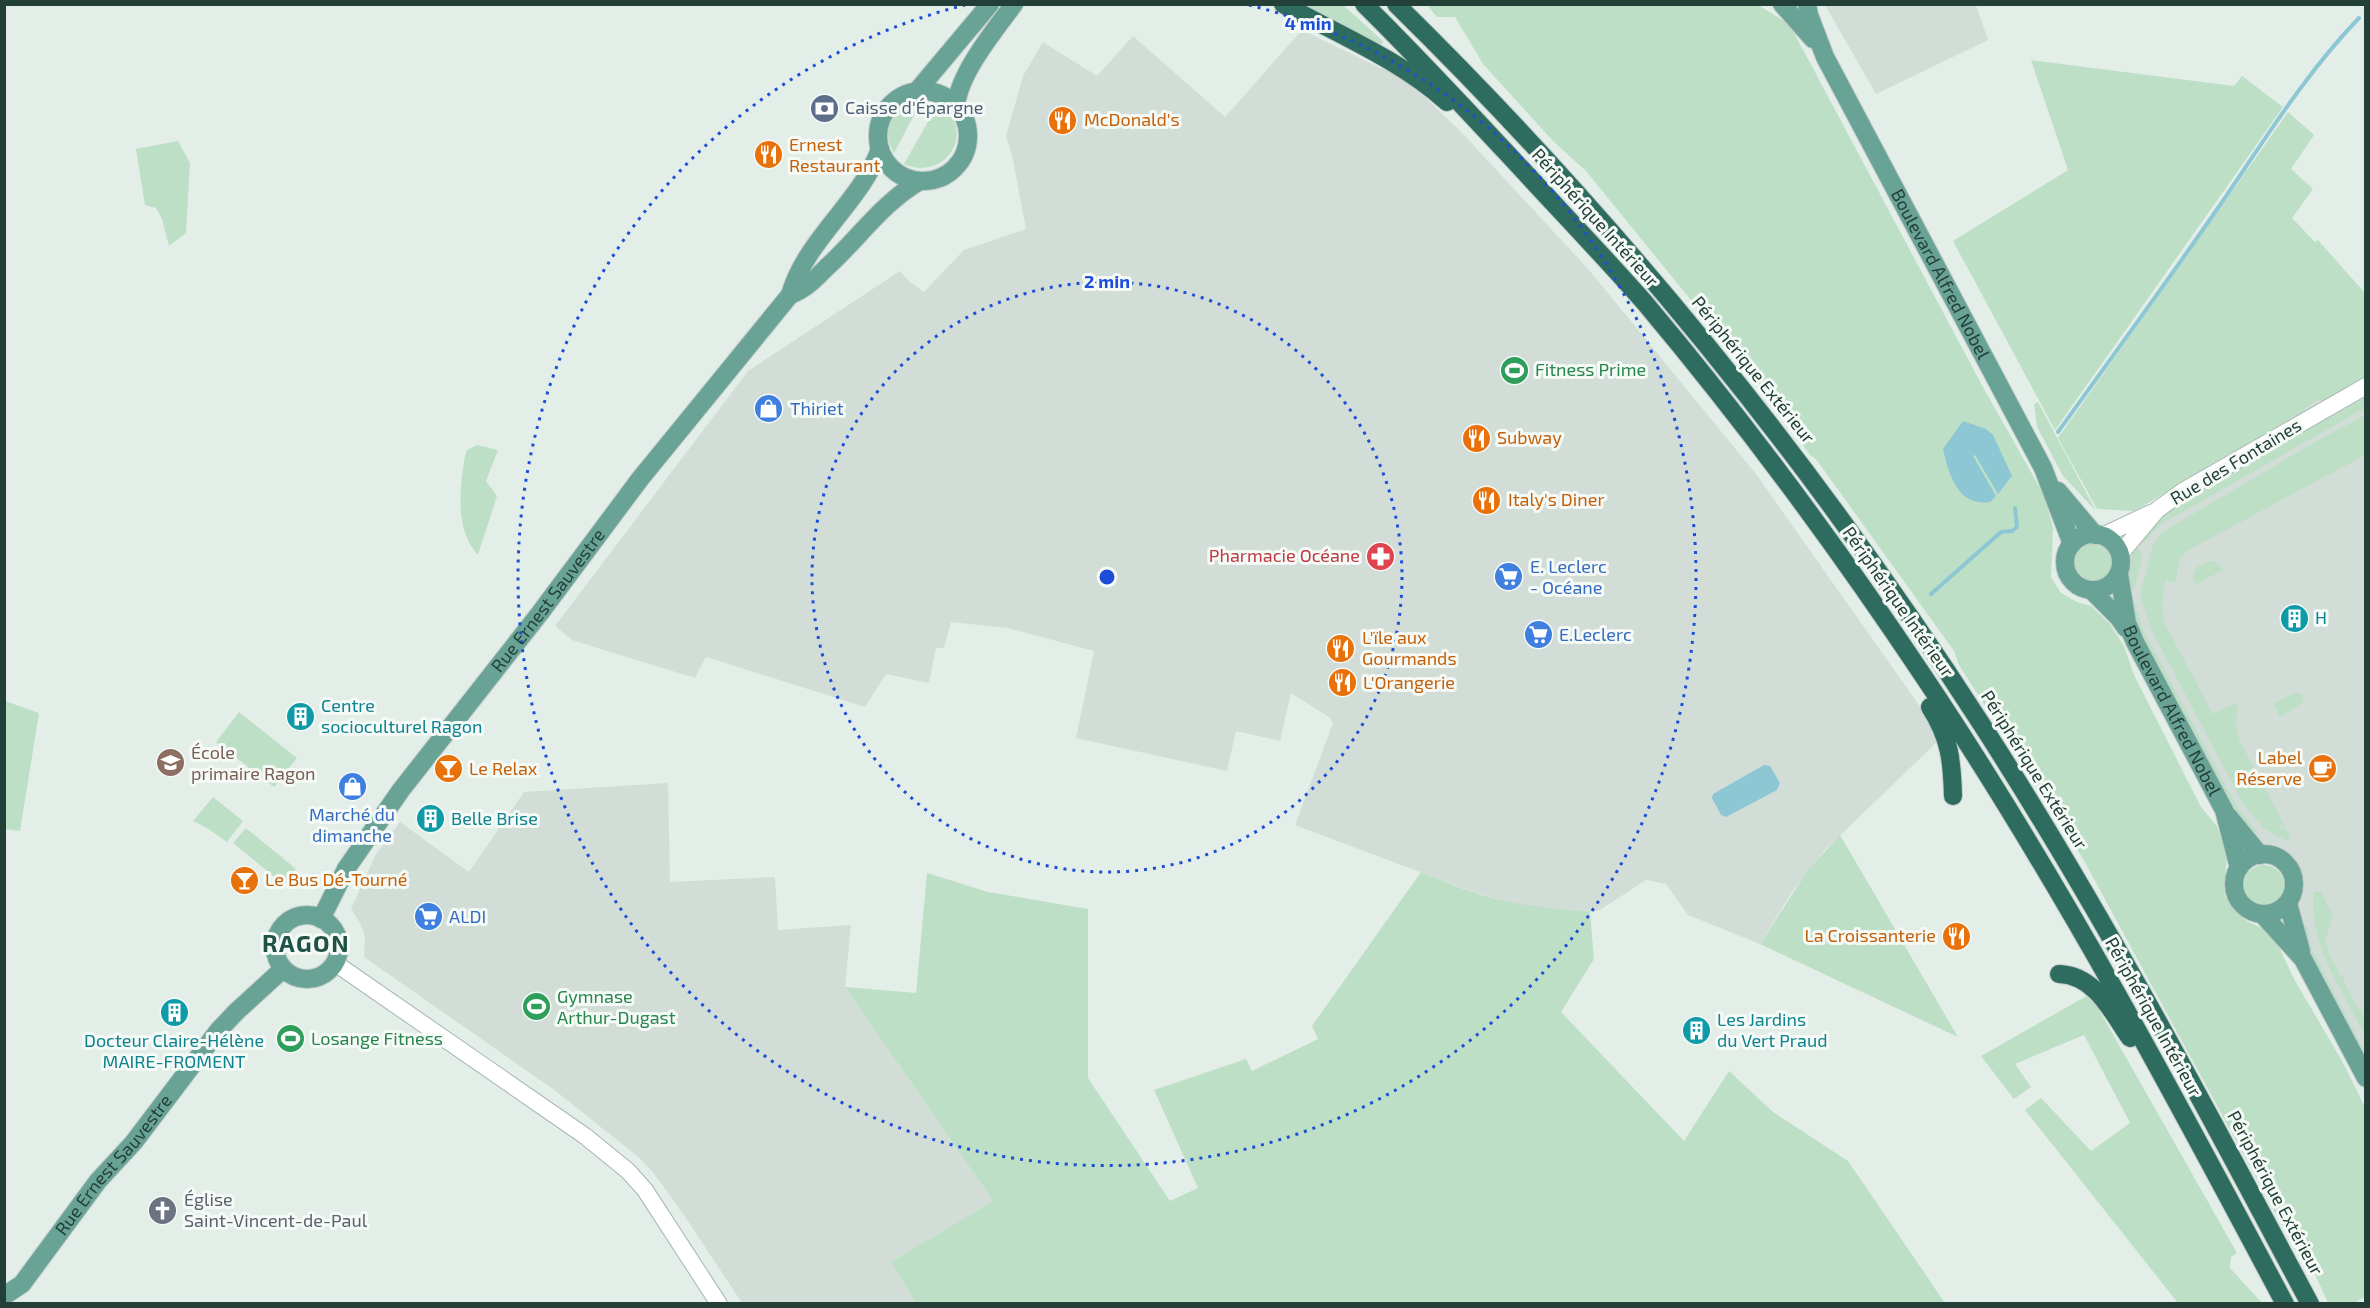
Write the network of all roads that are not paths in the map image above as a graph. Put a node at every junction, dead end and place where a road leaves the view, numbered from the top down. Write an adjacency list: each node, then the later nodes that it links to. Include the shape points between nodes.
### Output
1 (990, 4): 11 (main road)
2 (1014, 4): 12 (main road, via 971,66 957,93)
3 (1283, 4): 14 (highway, via 1416,77 1486,142)
4 (1364, 4): 14 (highway, Périphérique Intérieur)
5 (1396, 4): 9 (highway, Périphérique Extérieur)
6 (1411, 4): 9 (highway)
7 (1782, 4): 10 (main road)
8 (1807, 4): 10 (main road, Boulevard Alfred Nobel)
9 (1419, 27): 45 (highway, Périphérique Extérieur, via 1550,162 1683,315 1808,473 1905,608 1983,725 2075,876)
10 (1826, 57): 18 (main road, Boulevard Alfred Nobel)
11 (917, 91): 12 (main road, via 937,93); 13 (main road, via 898,99 886,111 879,129)
12 (956, 105): 15 (main road, via 968,131 963,157 945,176)
13 (880, 149): 15 (main road, via 893,169); 16 (main road, Rue Ernest Sauvestre, via 874,167 823,234 793,283)
14 (1507, 153): 25 (highway, Périphérique Intérieur, via 1643,301 1794,492)
15 (920, 181): 16 (main road, Rue Ernest Sauvestre, via 891,200 853,243 803,290)
16 (790, 295): 33 (main road, Rue Ernest Sauvestre, via 640,479 401,790 346,869)
17 (2366, 386): 19 (street, Rue des Fontaines, via 2183,491)
18 (2043, 468): 20 (main road, via 2066,501); 21 (main road, Boulevard Alfred Nobel)
19 (2157, 510): 20 (street); 22 (street, Rue des Fontaines)
20 (2099, 535): 21 (main road, via 2084,536); 22 (main road, via 2111,541)
21 (2072, 544): 24 (main road, via 2066,557 2069,576 2077,585)
22 (2120, 554): 23 (main road)
23 (2119, 574): 24 (main road, via 2105,588); 26 (main road, Boulevard Alfred Nobel, via 2127,622)
24 (2091, 590): 26 (main road, Boulevard Alfred Nobel, via 2119,618)
25 (1894, 632): 27 (highway, via 1895,652 1941,724 1952,759); 38 (highway, Périphérique Intérieur, via 2012,813)
26 (2135, 642): 28 (main road, Boulevard Alfred Nobel)
27 (1953, 796)
28 (2223, 810): 29 (main road, Boulevard Alfred Nobel); 30 (main road, Boulevard Alfred Nobel)
29 (2260, 855): 30 (main road); 31 (main road, via 2280,858 2291,871 2295,887)
30 (2239, 868): 32 (main road, via 2234,882 2239,900 2249,911)
31 (2288, 903): 32 (main road, via 2277,912); 34 (main road)
32 (2264, 915): 34 (main road)
33 (321, 919): 35 (main road, via 338,938); 36 (main road, via 294,918 280,929 275,945)
34 (2303, 959): 39 (main road)
35 (335, 963): 36 (main road, via 315,979 298,978); 43 (street, via 614,1159 645,1190)
36 (283, 969): 40 (main road, Rue Ernest Sauvestre, via 236,1012 134,1142 98,1181)
37 (2059, 974): 38 (highway, via 2070,974 2091,985)
38 (2158, 1068): 44 (highway, Périphérique Intérieur)
39 (2366, 1078)
40 (22, 1284): 41 (main road, Rue Ernest Sauvestre); 42 (main road, Rue Ernest Sauvestre)
41 (4, 1296)
42 (17, 1304)
43 (719, 1304)
44 (2285, 1304)
45 (2310, 1304)

